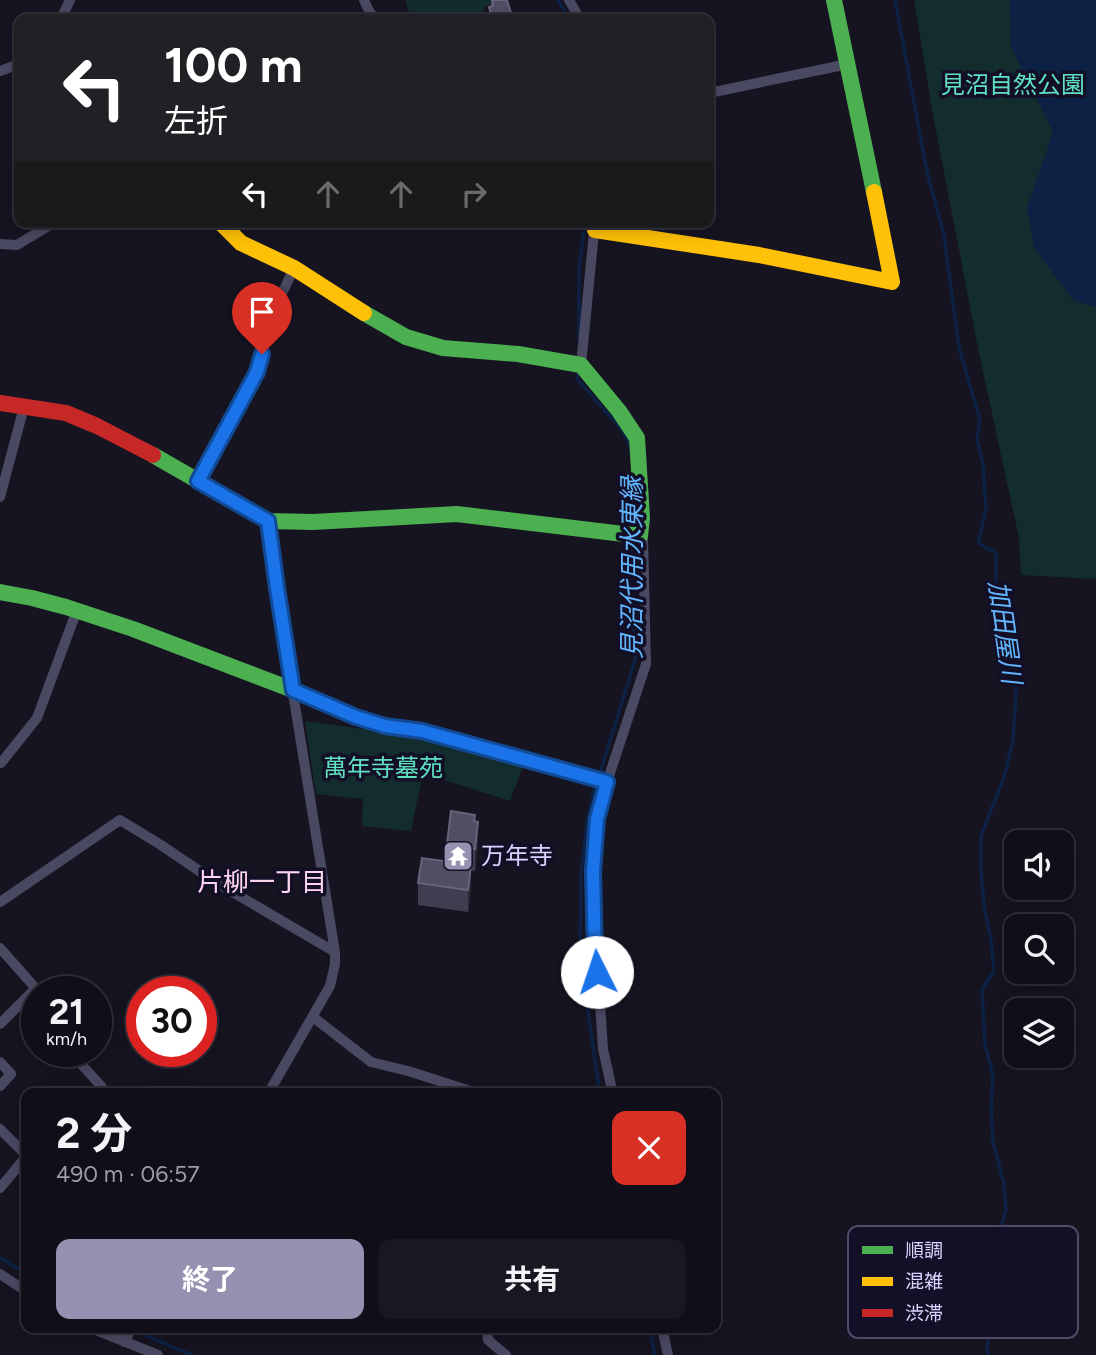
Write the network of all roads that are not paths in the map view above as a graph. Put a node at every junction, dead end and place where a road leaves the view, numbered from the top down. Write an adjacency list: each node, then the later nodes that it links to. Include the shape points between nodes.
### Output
1 (834, 0): 2 (street)
2 (848, 64): 3 (street); 7 (street, via 892,282)
3 (714, 92)
4 (45, 228): 8 (street, via 17,245)
5 (226, 228): 9 (street, via 241,243)
6 (595, 228): 10 (street)
7 (606, 228)
8 (0, 244)
9 (294, 268): 10 (street, via 406,337 443,348); 13 (street, via 271,317 257,372)
10 (581, 365): 15 (street, via 637,438 640,536 457,514)
11 (0, 403): 12 (street)
12 (24, 407): 13 (street, via 66,413 97,426); 14 (street)
13 (198, 481): 15 (street)
14 (0, 497)
15 (268, 521): 19 (street)
16 (643, 537): 21 (street, via 646,664)
17 (0, 592): 18 (street)
18 (77, 610): 19 (street); 20 (street, via 37,718)
19 (293, 690): 21 (street, via 385,726 422,731); 24 (street)
20 (1, 763)
21 (607, 782): 35 (street, via 597,819 593,896 603,1049)
22 (0, 902): 24 (street, via 120,820)
23 (0, 948): 25 (street)
24 (335, 952): 27 (street, via 330,986)
25 (25, 976)
26 (21, 1005): 28 (street)
27 (313, 1017): 33 (street); 34 (street, via 371,1062 408,1070)
28 (0, 1024)
29 (0, 1062): 31 (street, via 11,1074)
30 (84, 1067): 32 (street)
31 (0, 1086)
32 (101, 1088)
33 (272, 1088)
34 (453, 1088)
35 (612, 1088)
36 (0, 1129): 37 (street)
37 (21, 1151)
38 (21, 1162): 39 (street)
39 (0, 1188)
40 (0, 1274): 41 (street)
41 (21, 1288)
42 (103, 1333): 46 (street)
43 (129, 1333): 46 (street)
44 (487, 1333): 48 (street, via 488,1340)
45 (663, 1333): 49 (street)
46 (124, 1342): 47 (street)
47 (158, 1355)
48 (506, 1355)
49 (668, 1355)

